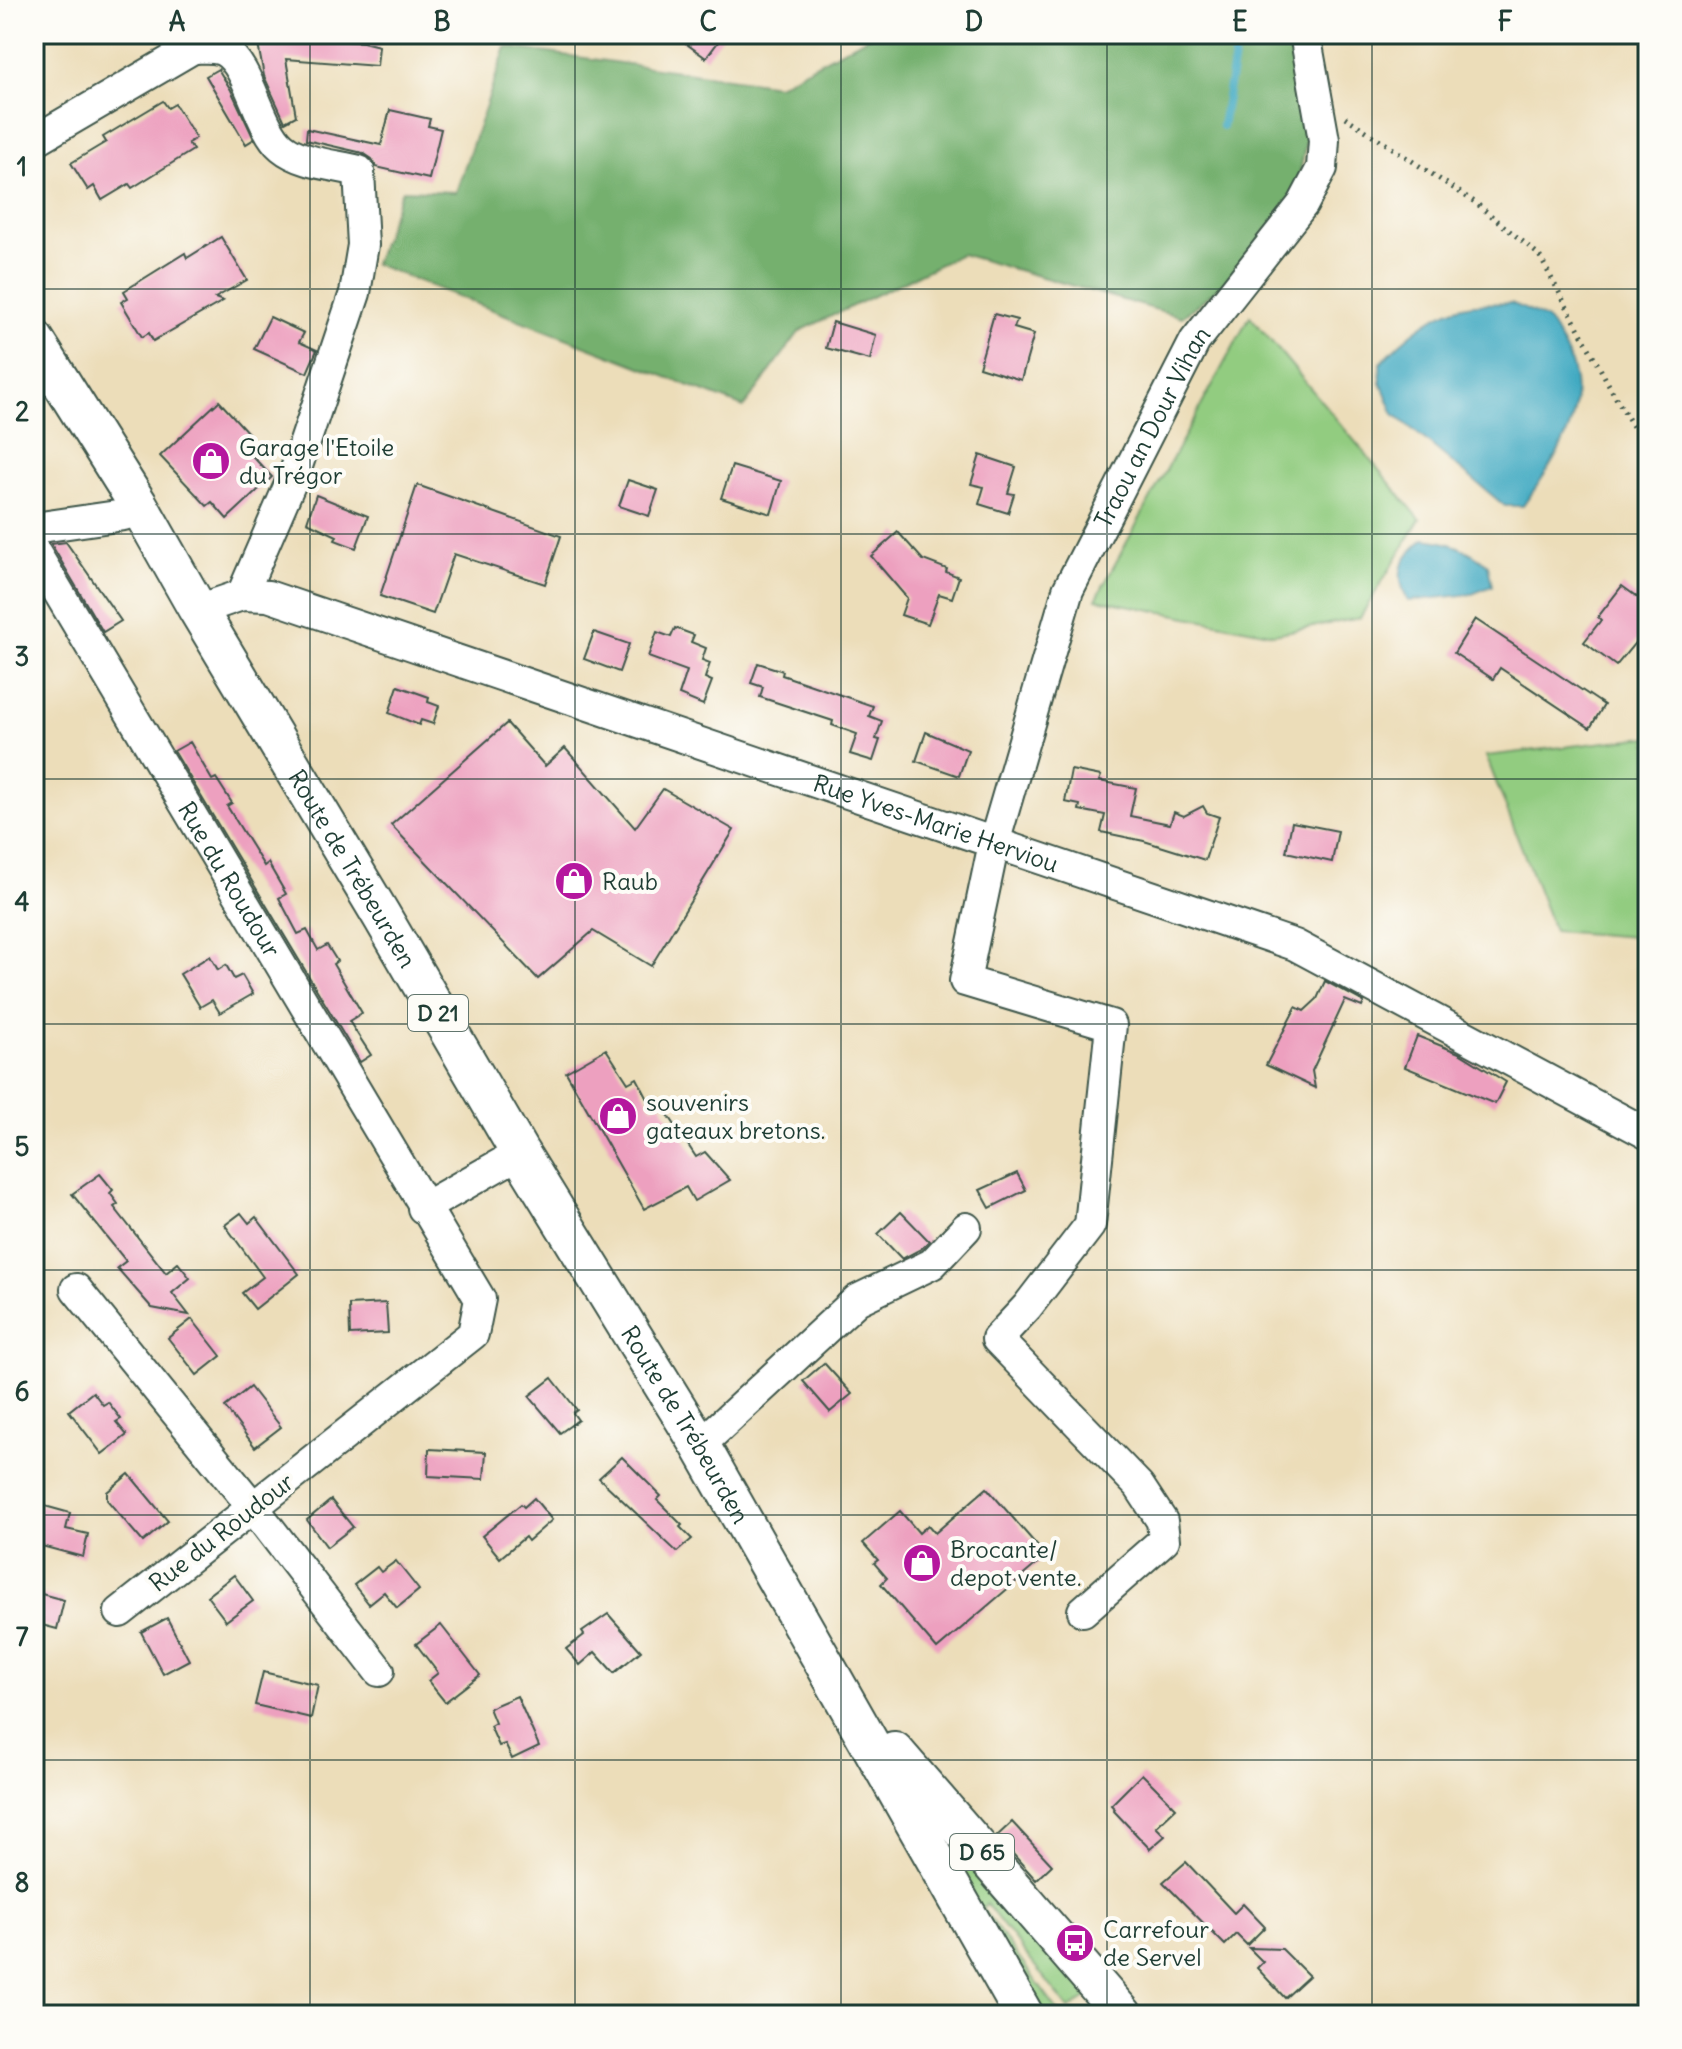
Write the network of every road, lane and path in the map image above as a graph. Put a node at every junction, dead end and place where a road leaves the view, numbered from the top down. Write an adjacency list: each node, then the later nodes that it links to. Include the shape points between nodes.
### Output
1 (1305, 34): 3 (street, Traou an Dour Vihan)
2 (195, 41): 4 (street); 10 (street, via 225,51 237,62 281,146 299,157 359,171 363,245 355,293 294,475)
3 (1317, 101): 6 (path, via 1476,203 1539,255); 12 (street, Traou an Dour Vihan, via 1324,140 1322,168 1303,204 1195,341 1068,590)
4 (34, 141)
5 (34, 339): 7 (main road, Route de Trébeurden / D 21)
6 (1648, 452)
7 (139, 506): 8 (street, via 124,515); 11 (main road, Route de Trébeurden / D 21)
8 (34, 528)
9 (34, 551): 15 (street, Rue du Roudour)
10 (242, 595): 11 (street, Rue Yves-Marie Herviou); 12 (street, Rue Yves-Marie Herviou, via 268,596)
11 (198, 610): 14 (main road, Route de Trébeurden / D 21)
12 (994, 843): 13 (street, Rue Yves-Marie Herviou, via 1295,945); 20 (street, Traou an Dour Vihan, via 965,981 1111,1025 1090,1225 997,1339 1139,1486 1162,1521 1164,1540)
13 (1648, 1134)
14 (520, 1153): 15 (street); 18 (main road, Route de Trébeurden / D 21)
15 (423, 1208): 19 (street, Rue du Roudour, via 480,1299 473,1334)
16 (966, 1228): 18 (street, via 932,1264 857,1300)
17 (76, 1289): 19 (street)
18 (700, 1445): 23 (main road, Route de Trébeurden / D 21)
19 (252, 1506): 21 (street, Rue du Roudour); 22 (street)
20 (1083, 1611)
21 (120, 1612)
22 (379, 1671)
23 (840, 1688): 24 (main road, Route de Trébeurden / D 21); 25 (main road, Route de Trébeurden / D 65)
24 (1024, 2015)
25 (1123, 2015)

